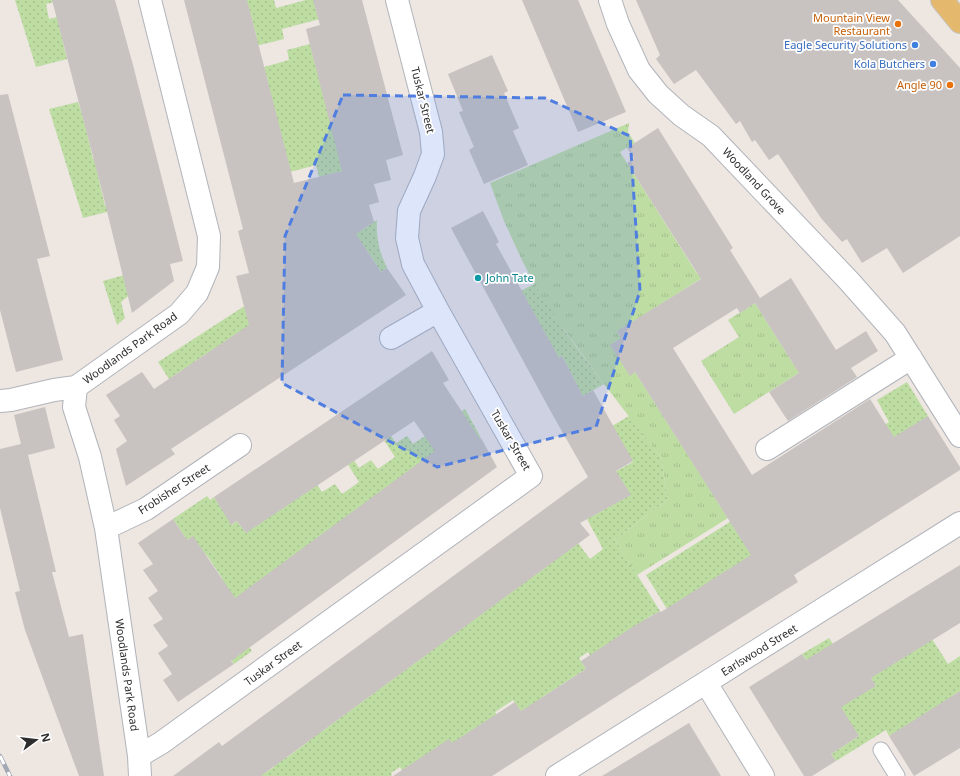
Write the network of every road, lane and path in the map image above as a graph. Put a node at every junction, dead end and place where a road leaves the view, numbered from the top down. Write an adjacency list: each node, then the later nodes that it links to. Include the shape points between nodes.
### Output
1 (150, 0): 9 (street, Woodlands Park Road, via 209,236 208,267 197,293 179,314)
2 (398, 0): 6 (street, Tuskar Street, via 431,132 433,154 409,211 407,238 413,264)
3 (610, 0): 8 (street, Woodland Grove, via 639,70 658,94 717,142 849,281 895,333)
4 (942, 0): 5 (main road)
5 (960, 22)
6 (438, 311): 7 (street); 18 (street, Tuskar Street, via 531,476 168,739)
7 (391, 338)
8 (911, 358): 11 (street, Woodland Grove); 13 (street)
9 (76, 387): 10 (street); 15 (street, Woodlands Park Road, via 74,407 90,457)
10 (0, 401)
11 (960, 436)
12 (240, 445): 15 (street, Frobisher Street, via 146,509)
13 (767, 449)
14 (960, 523): 16 (street, Earlswood Street)
15 (106, 528): 18 (street, Woodlands Park Road)
16 (706, 683): 19 (street, Earlswood Street); 20 (street)
17 (881, 750): 21 (lane)
18 (139, 766)
19 (557, 776)
20 (763, 776)
21 (897, 776)

